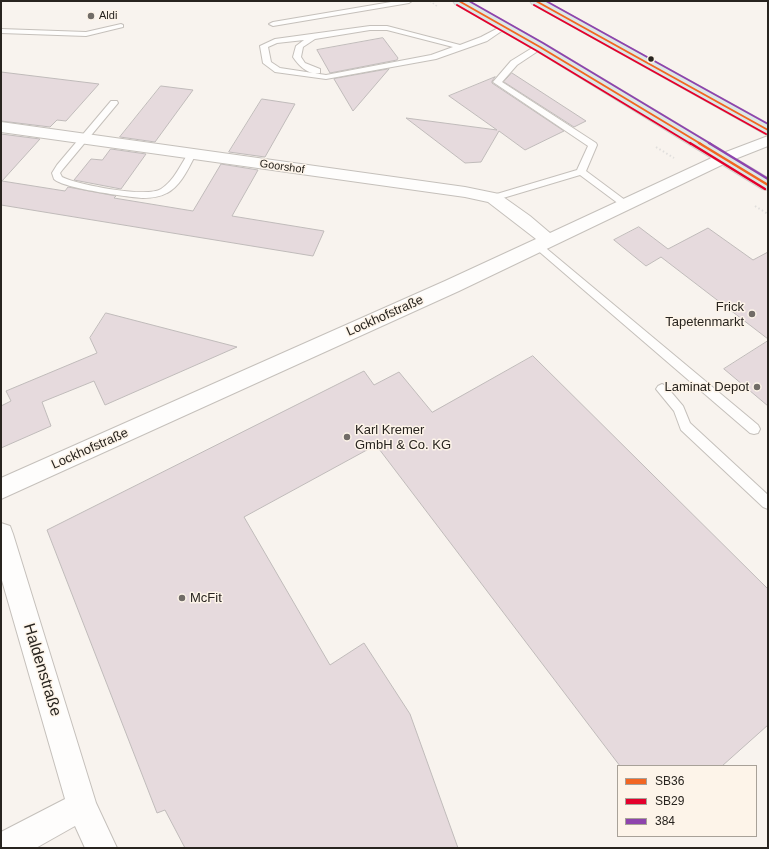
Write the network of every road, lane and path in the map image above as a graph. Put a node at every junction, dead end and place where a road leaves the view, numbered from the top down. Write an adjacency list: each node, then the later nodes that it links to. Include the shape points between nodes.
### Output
1 (409, 1): 4 (lane)
2 (459, 1): 6 (main road)
3 (536, 1): 14 (main road)
4 (273, 24)
5 (121, 26): 7 (lane, via 86,34)
6 (504, 26): 9 (lane, via 484,39); 10 (main road)
7 (1, 31)
8 (313, 37): 9 (lane, via 370,28 387,28); 11 (lane, via 300,46 297,57 302,65 324,74 379,63); 11 (lane, via 275,40 264,46 267,63 278,70 326,77)
9 (460, 47): 11 (lane)
10 (540, 47): 18 (main road); 19 (lane, via 514,63 496,82 593,145)
11 (403, 63)
12 (114, 103): 15 (lane)
13 (1, 127): 15 (street, Goorshof)
14 (768, 130)
15 (84, 140): 17 (street, Goorshof); 17 (lane, via 56,173 58,179 139,195 158,194 171,186)
16 (768, 141): 18 (street, Lockhofstraße)
17 (192, 154): 21 (street, Goorshof)
18 (724, 158): 20 (main road); 22 (street, Lockhofstraße)
19 (582, 172): 21 (lane); 22 (lane)
20 (768, 185)
21 (493, 198): 23 (street, Goorshof, via 524,220)
22 (626, 205): 23 (street, Lockhofstraße)
23 (543, 243): 25 (lane); 26 (street, Lockhofstraße)
24 (662, 389): 27 (lane, via 679,409 685,426)
25 (754, 429)
26 (1, 489)
27 (768, 504)
28 (1, 534): 29 (street, Haldenstraße)
29 (82, 806): 30 (street); 31 (street, Haldenstraße)
30 (4, 848)
31 (101, 848)

